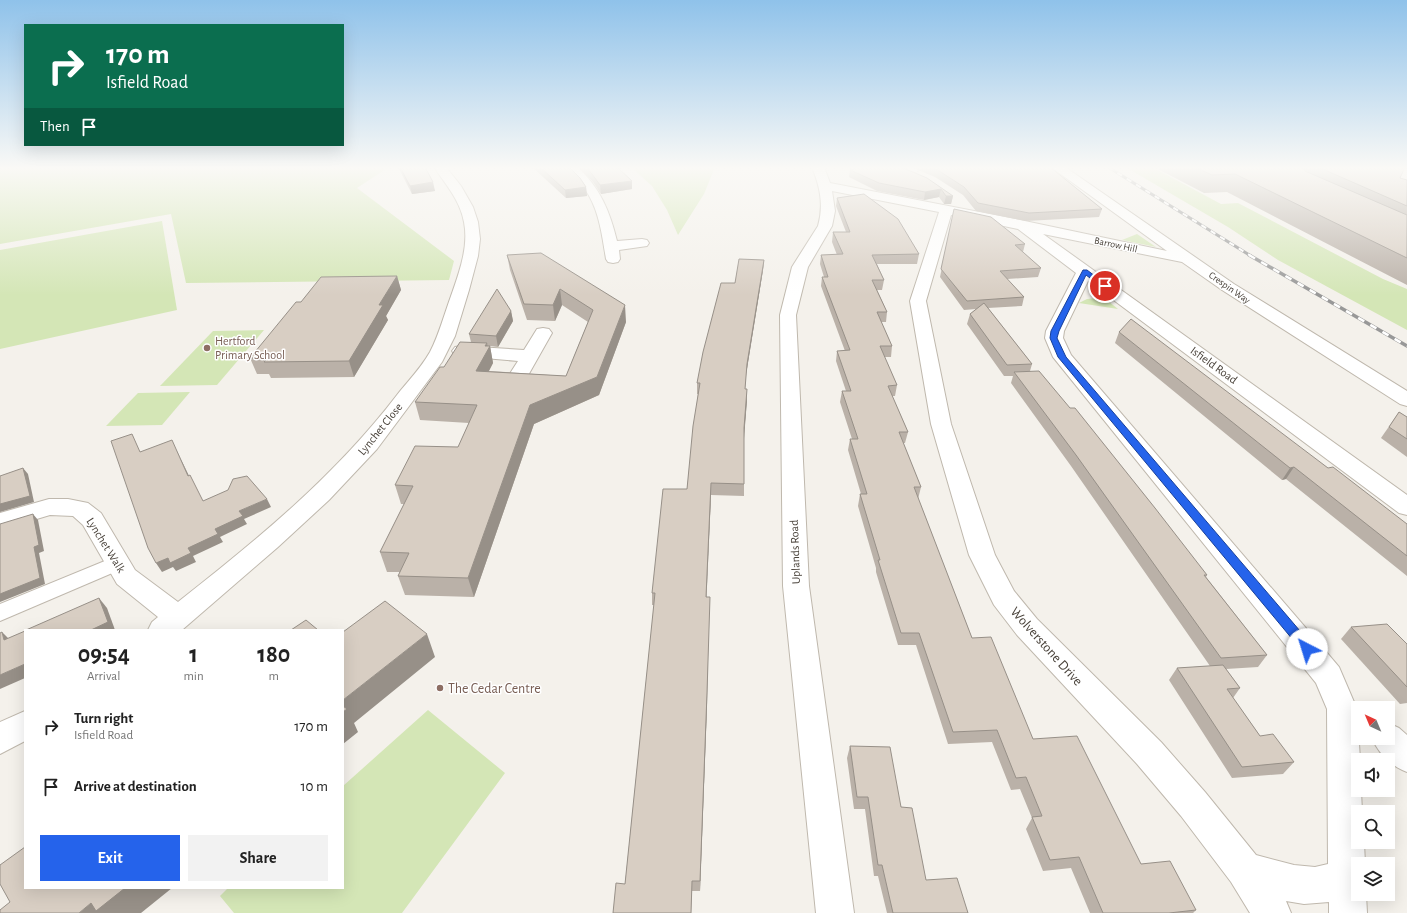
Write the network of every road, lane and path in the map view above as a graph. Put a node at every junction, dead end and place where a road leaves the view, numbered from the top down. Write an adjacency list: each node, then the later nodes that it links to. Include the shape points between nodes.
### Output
1 (467, 210): 14 (street, Lynchet Close, via 472,233 470,260)
2 (602, 210): 8 (street, via 611,252)
3 (827, 210): 30 (street, Uplands Road, via 828,218 825,226 800,267 788,315 796,586)
4 (955, 210): 28 (street, Wolverstone Drive, via 918,301 941,424 986,562 1004,598 1027,627 1149,753)
5 (962, 210): 7 (street, Barrow Hill)
6 (1116, 210): 9 (street, Crespin Way)
7 (1020, 224): 9 (street, Barrow Hill); 10 (street, Isfield Road)
8 (642, 243)
9 (1194, 261): 17 (street, Crespin Way, via 1234,291)
10 (1085, 271): 11 (street); 12 (street, Isfield Road)
11 (1072, 295): 12 (street, via 1095,292); 23 (street, via 1055,331 1054,338 1062,357 1307,649 1328,676)
12 (1124, 300): 18 (street, Isfield Road)
13 (543, 334): 15 (street)
14 (440, 350): 15 (street); 22 (street, Lynchet Close, via 370,444 340,475 241,565)
15 (530, 356): 16 (street)
16 (519, 375)
17 (1407, 400)
18 (1407, 507)
19 (0, 522): 20 (street, Lynchet Walk, via 49,507 80,509 92,519)
20 (117, 563): 21 (lane); 22 (street, Lynchet Walk, via 126,577)
21 (0, 613)
22 (170, 624)
23 (1350, 713): 29 (street)
24 (24, 726): 25 (street)
25 (0, 739)
26 (1395, 745): 27 (street)
27 (1407, 757)
28 (1244, 869): 29 (street, via 1272,880 1303,885 1326,884); 31 (street, Wolverstone Drive)
29 (1347, 874): 32 (street)
30 (835, 913)
31 (1272, 913)
32 (1348, 913)

